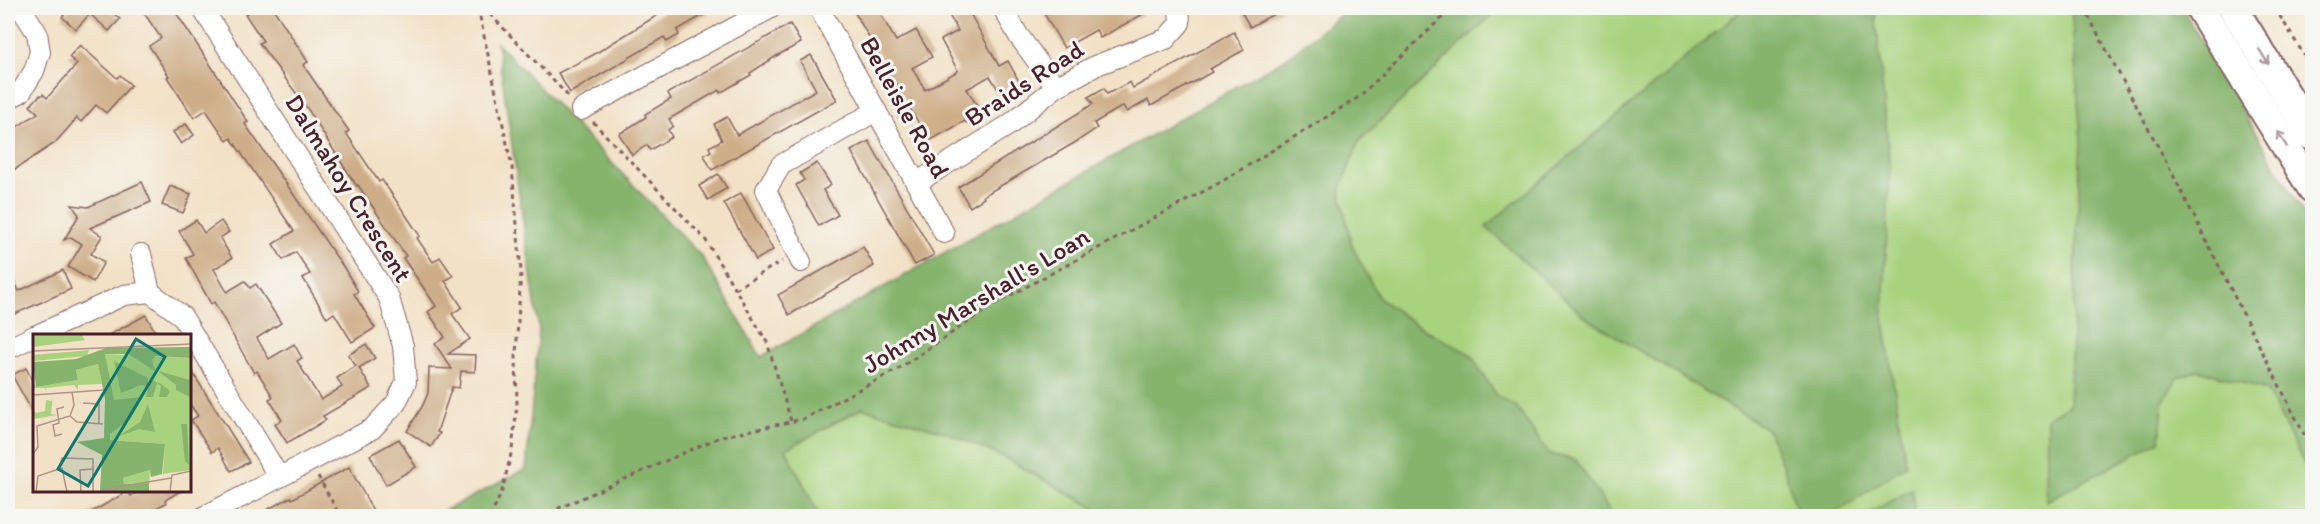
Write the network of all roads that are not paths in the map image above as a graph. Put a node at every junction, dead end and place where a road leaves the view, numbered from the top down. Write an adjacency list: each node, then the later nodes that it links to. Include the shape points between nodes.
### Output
1 (21, 8): 10 (street, via 37,33 40,52 21,92)
2 (202, 8): 23 (street, Dalmahoy Crescent, via 389,298 403,346 406,382 396,403 372,429)
3 (771, 8): 11 (street)
4 (819, 8): 12 (street, Belleisle Road)
5 (1003, 8): 9 (street)
6 (1179, 8): 9 (street, Braids Road, via 1180,23 1166,39 1097,65)
7 (2200, 8): 15 (highway, one-way to 7)
8 (2233, 8): 13 (highway, one-way to 13)
9 (1056, 87): 14 (street, Braids Road, via 1010,125)
10 (8, 99)
11 (581, 110)
12 (876, 111): 14 (street, Belleisle Road); 18 (street, via 781,165 766,190)
13 (2313, 136)
14 (916, 183): 16 (street, Belleisle Road)
15 (2313, 188)
16 (944, 233)
17 (141, 254): 19 (street)
18 (799, 257)
19 (150, 292): 20 (street, via 124,295); 23 (street, via 182,316)
20 (40, 334)
21 (33, 337): 22 (street)
22 (8, 349)
23 (279, 477): 24 (street, Dalmahoy Crescent)
24 (205, 516)

